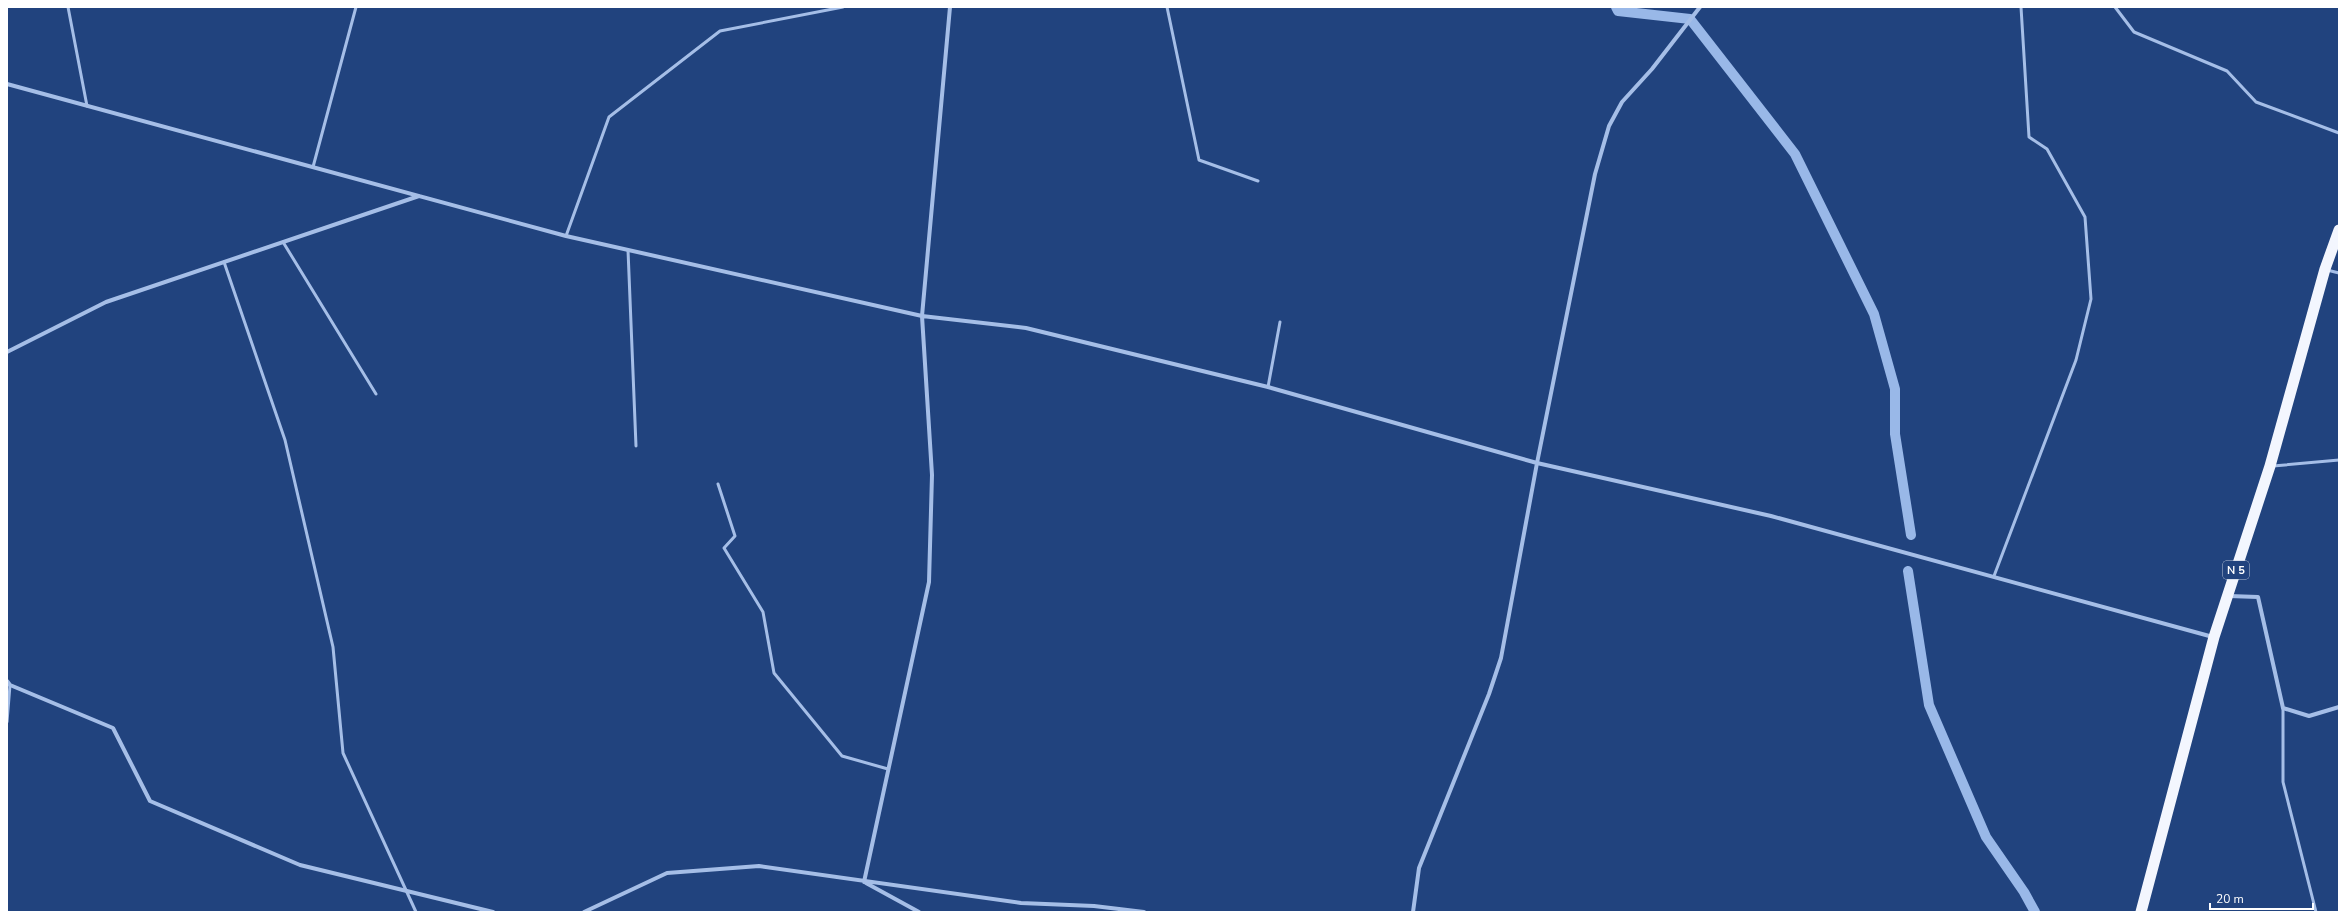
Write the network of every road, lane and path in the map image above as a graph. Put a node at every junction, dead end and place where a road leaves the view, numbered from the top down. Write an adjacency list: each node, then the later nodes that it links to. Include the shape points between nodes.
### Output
1 (68, 7): 10 (lane)
2 (356, 7): 12 (lane)
3 (843, 7): 16 (lane, via 720,31 608,117)
4 (950, 7): 22 (street)
5 (1167, 7): 13 (lane, via 1199,160)
6 (1700, 7): 29 (street, via 1652,69 1622,102 1609,126 1595,174)
7 (2021, 7): 32 (lane, via 2029,137 2048,148 2085,217 2092,299 2076,360)
8 (2115, 7): 11 (lane, via 2134,32 2227,71 2256,102)
9 (7, 84): 10 (street)
10 (87, 106): 12 (street)
11 (2339, 133)
12 (312, 167): 14 (street)
13 (1258, 181)
14 (420, 196): 16 (street); 17 (street)
15 (2339, 230): 20 (highway, N 5)
16 (566, 236): 18 (street)
17 (283, 242): 19 (street); 26 (lane)
18 (628, 250): 22 (street); 27 (lane)
19 (224, 262): 24 (street, via 106,302); 41 (lane, via 285,440 333,647 343,753)
20 (2325, 269): 21 (lane); 30 (highway, N 5)
21 (2339, 273)
22 (922, 316): 25 (street, via 1026,328); 39 (street, via 932,475 929,582)
23 (1280, 322): 25 (lane)
24 (7, 352)
25 (1268, 387): 29 (street)
26 (376, 394)
27 (636, 446)
28 (2339, 460): 30 (lane)
29 (1537, 463): 32 (street, via 1771,516); 47 (street, via 1501,658 1419,868)
30 (2270, 466): 33 (highway, N 5)
31 (718, 484): 39 (lane, via 735,536 724,548 763,612 774,673 842,756)
32 (1994, 576): 34 (street)
33 (2227, 596): 34 (highway, N 5); 37 (street, via 2258,597)
34 (2214, 637): 48 (highway, N 5)
35 (8, 683): 38 (lane); 41 (street, via 114,728 150,801 300,865)
36 (2339, 707): 37 (street, via 2308,716)
37 (2283, 708): 49 (lane, via 2283,782)
38 (7, 722)
39 (888, 769): 40 (street)
40 (864, 882): 44 (street, via 759,866 667,873); 45 (street); 46 (street, via 1021,903 1094,906)
41 (406, 890): 42 (lane); 43 (street)
42 (416, 912)
43 (493, 912)
44 (584, 912)
45 (919, 912)
46 (1144, 912)
47 (1413, 912)
48 (2142, 912)
49 (2316, 912)

